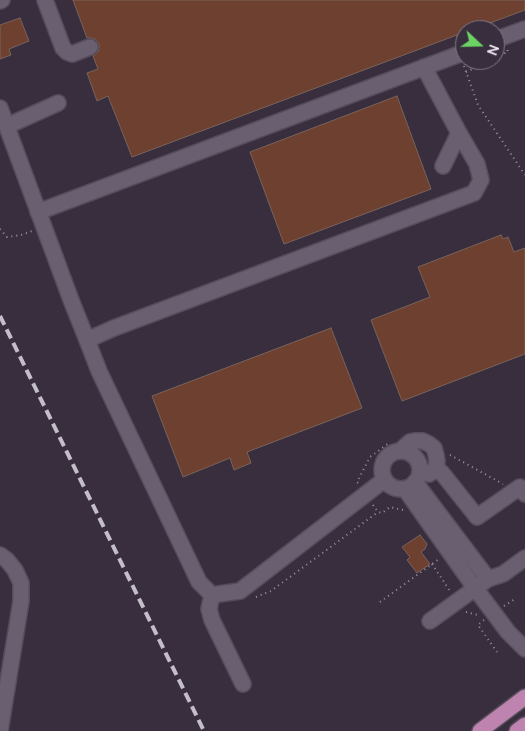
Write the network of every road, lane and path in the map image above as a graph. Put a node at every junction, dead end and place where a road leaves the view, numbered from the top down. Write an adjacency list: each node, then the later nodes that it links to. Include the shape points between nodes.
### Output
1 (45, 0): 4 (lane, via 63,48 72,54)
2 (525, 29): 3 (lane)
3 (505, 36)
4 (90, 47)
5 (455, 61): 6 (lane)
6 (424, 67): 12 (lane); 15 (lane)
7 (470, 70): 8 (path)
8 (466, 72): 14 (path, via 478,105)
9 (58, 103): 11 (lane)
10 (0, 108): 11 (lane)
11 (7, 126): 15 (lane)
12 (458, 133): 13 (lane); 18 (lane, via 477,164 480,180 474,193)
13 (443, 166)
14 (525, 175)
15 (38, 212): 18 (lane)
16 (0, 229): 17 (path, via 7,237)
17 (37, 229)
18 (87, 340): 34 (lane, via 99,372 199,582)
19 (400, 451): 20 (lane, via 410,442 423,441 434,448); 21 (lane, via 384,461); 22 (lane, via 417,460 420,471)
20 (436, 467): 22 (lane); 23 (lane, via 477,518 520,487)
21 (384, 480): 22 (lane, via 399,489); 34 (lane, via 240,591)
22 (413, 483): 31 (lane); 32 (lane)
23 (525, 494)
24 (372, 503): 26 (path)
25 (404, 510): 26 (path, via 390,507)
26 (378, 512): 35 (path, via 271,591)
27 (0, 555): 48 (lane, via 11,565 21,583 22,601)
28 (525, 558): 31 (lane, via 503,574)
29 (439, 559): 30 (path)
30 (432, 564): 33 (path); 37 (path)
31 (488, 579): 32 (lane)
32 (475, 588): 42 (lane); 43 (lane)
33 (452, 592)
34 (212, 595): 45 (lane, via 209,609 212,620)
35 (254, 598)
36 (515, 599): 38 (path)
37 (380, 602)
38 (509, 603)
39 (464, 609): 40 (path, via 467,613)
40 (481, 616)
41 (488, 617): 44 (path, via 478,625)
42 (430, 621)
43 (525, 649)
44 (497, 652)
45 (243, 684)
46 (525, 697): 49 (main road)
47 (525, 725): 50 (main road)
48 (0, 731)
49 (480, 731)
50 (517, 731)

